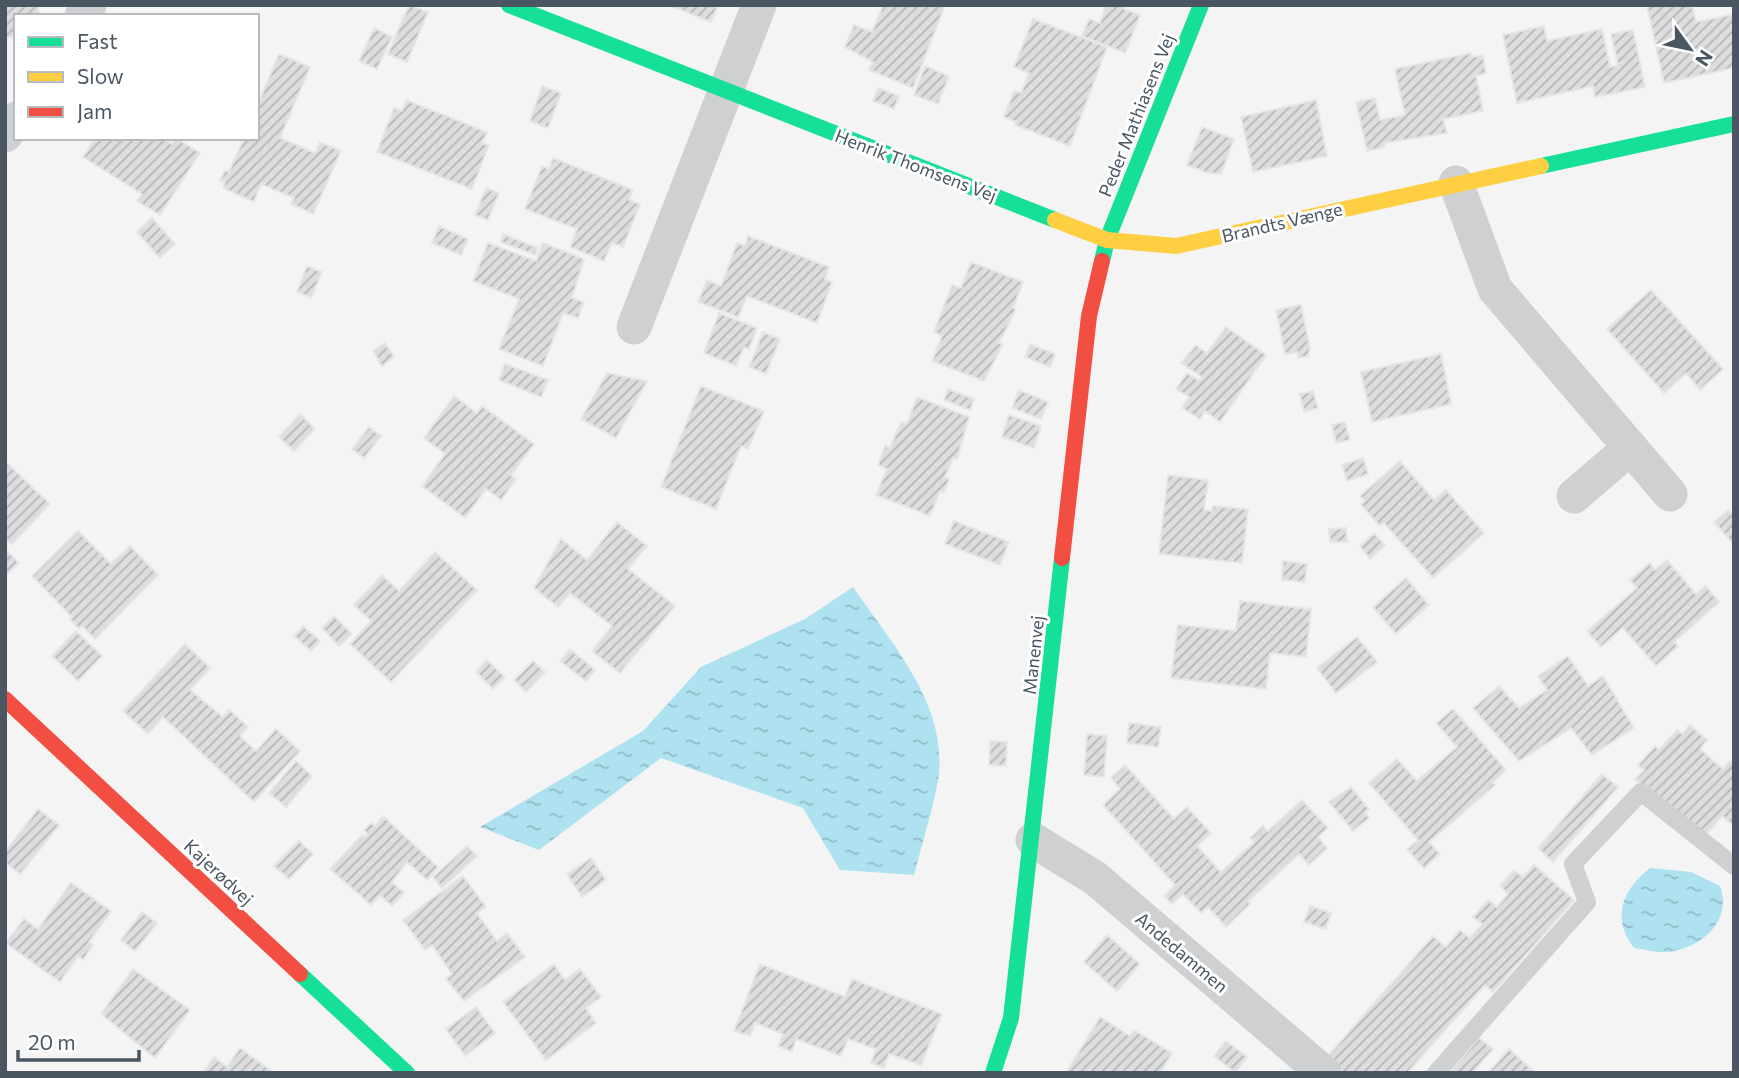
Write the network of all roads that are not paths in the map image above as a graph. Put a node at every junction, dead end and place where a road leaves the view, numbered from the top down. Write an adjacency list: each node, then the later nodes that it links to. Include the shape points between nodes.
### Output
1 (509, 5): 4 (street, Henrik Thomsens Vej)
2 (759, 5): 4 (street)
3 (1201, 5): 7 (street, Peder Mathiasens Vej)
4 (726, 90): 7 (street, Henrik Thomsens Vej); 8 (street)
5 (1734, 124): 6 (street, Brandts Vænge)
6 (1457, 183): 7 (street, Brandts Vænge, via 1176,246); 9 (street, via 1495,289)
7 (1107, 240): 13 (street, Manenvej, via 1089,316)
8 (634, 327)
9 (1630, 448): 10 (street); 11 (street)
10 (1670, 494)
11 (1574, 496)
12 (5, 699): 15 (street, Kajerødvej)
13 (1033, 841): 16 (street, Manenvej, via 1011,1018); 17 (street, Andedammen, via 1095,878)
14 (1734, 866): 18 (lane, via 1641,792 1573,864 1587,902)
15 (407, 1073)
16 (993, 1073)
17 (1324, 1073)
18 (1436, 1073)

